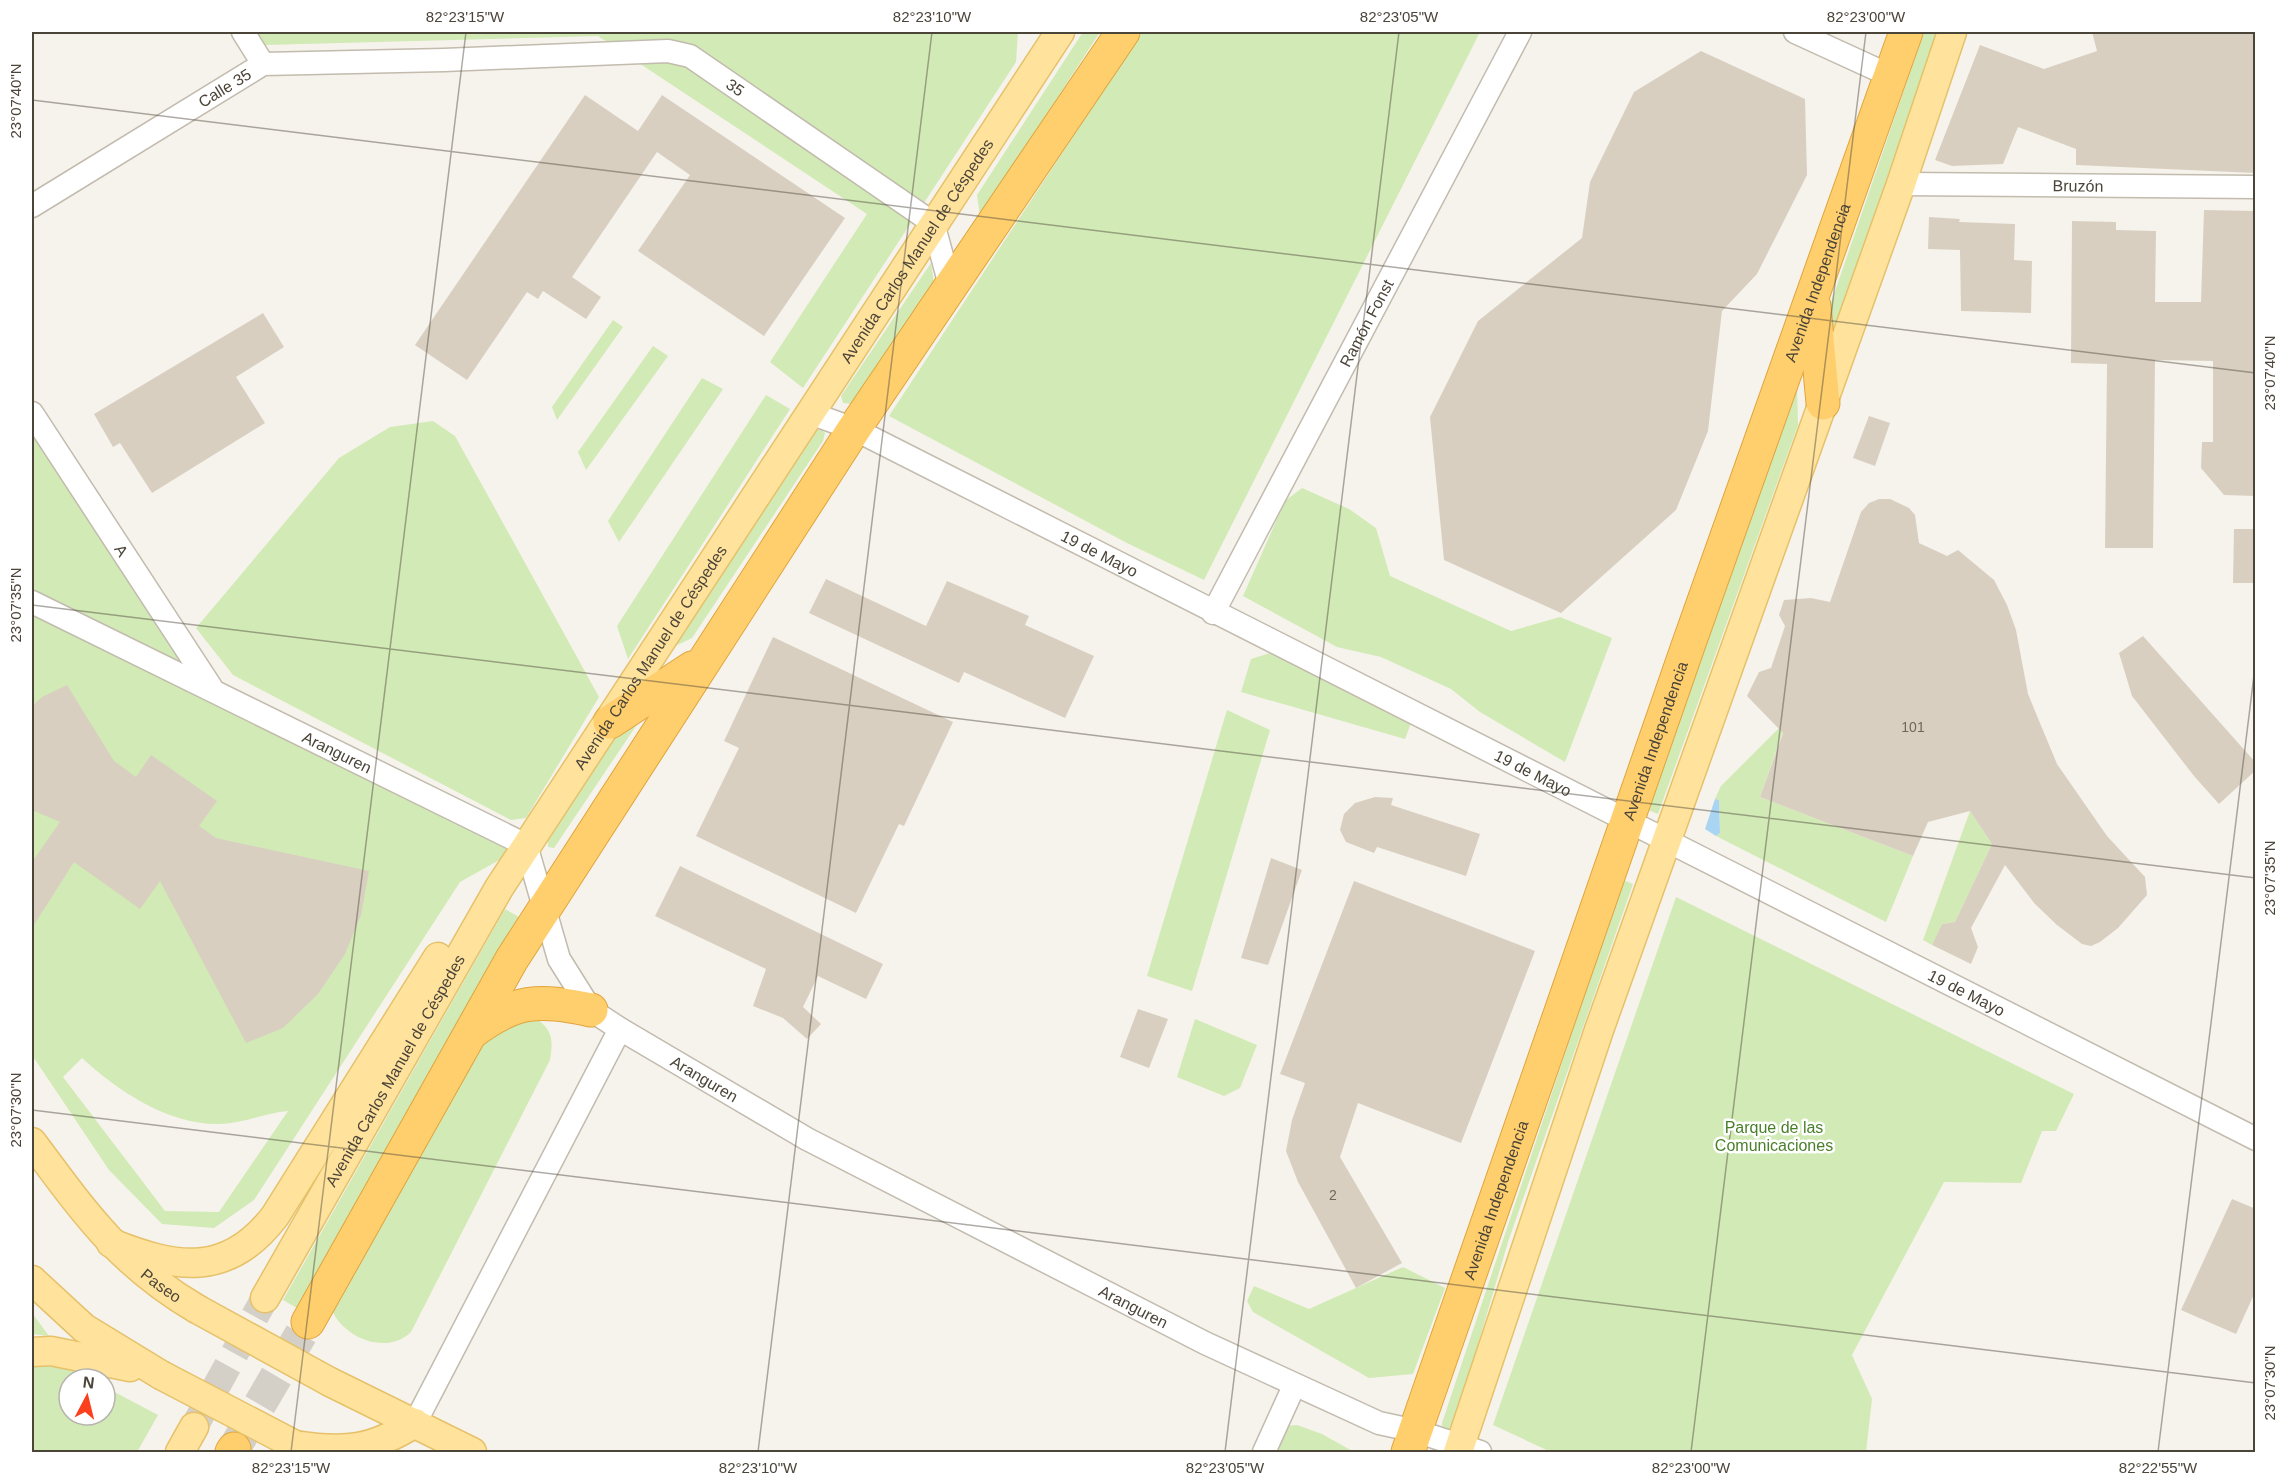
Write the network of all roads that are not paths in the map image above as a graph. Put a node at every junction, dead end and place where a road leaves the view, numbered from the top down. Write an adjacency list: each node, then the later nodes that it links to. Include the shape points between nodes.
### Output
1 (243, 32): 10 (street)
2 (1036, 32): 11 (main road)
3 (1060, 32): 11 (main road, Avenida Carlos Manuel de Céspedes)
4 (1123, 32): 17 (highway)
5 (1520, 32): 24 (street, Ramón Fonst)
6 (1795, 32): 12 (street)
7 (1906, 32): 12 (highway, Avenida Independencia)
8 (1952, 32): 13 (main road)
9 (444, 60): 10 (street, Calle 35); 16 (street, 35, via 668,51 690,56)
10 (263, 64): 15 (street, Calle 35)
11 (1035, 68): 16 (main road, Avenida Carlos Manuel de Céspedes)
12 (1891, 76): 18 (highway, Avenida Independencia)
13 (1901, 184): 14 (street, Bruzón); 19 (main road)
14 (2256, 187)
15 (32, 206)
16 (933, 223): 17 (street); 21 (main road, Avenida Carlos Manuel de Céspedes)
17 (950, 285): 22 (highway)
18 (1814, 297): 19 (highway); 28 (highway, Avenida Independencia)
19 (1823, 403): 29 (main road)
20 (32, 413): 26 (street, A)
21 (810, 413): 22 (street, 19 de Mayo); 27 (main road, Avenida Carlos Manuel de Céspedes)
22 (854, 429): 24 (street, 19 de Mayo); 25 (highway)
23 (32, 602): 26 (street, Aranguren)
24 (1213, 613): 28 (street, 19 de Mayo)
25 (704, 661): 27 (highway); 32 (highway)
26 (212, 688): 30 (street, Aranguren)
27 (610, 722): 30 (main road, Avenida Carlos Manuel de Céspedes)
28 (1629, 820): 29 (street, 19 de Mayo); 47 (highway, Avenida Independencia)
29 (1669, 841): 36 (street, 19 de Mayo); 49 (main road, via 1599,1030)
30 (526, 845): 31 (main road, Avenida Carlos Manuel de Céspedes); 32 (street, Aranguren)
31 (499, 888): 38 (main road, via 439,954 275,1216 251,1242 229,1256 193,1264 148,1258); 40 (main road, Avenida Carlos Manuel de Céspedes)
32 (546, 908): 33 (street, Aranguren, via 559,959); 35 (highway)
33 (591, 1010): 34 (street, Aranguren); 35 (highway, via 553,1002 520,1005 493,1016)
34 (620, 1029): 44 (street, Aranguren, via 807,1139); 45 (street)
35 (468, 1035): 41 (highway)
36 (2256, 1139)
37 (32, 1142): 38 (main road, Paseo)
38 (111, 1243): 45 (main road, Paseo, bridge, via 147,1277 197,1310)
39 (32, 1280): 43 (main road, via 84,1328)
40 (265, 1298)
41 (309, 1322)
42 (32, 1352): 43 (main road, via 100,1360)
43 (161, 1376): 48 (main road, bridge)
44 (1294, 1386): 47 (street, Aranguren, via 1379,1423); 53 (street)
45 (415, 1423): 48 (main road, via 386,1440 353,1450); 51 (main road); 52 (main road)
46 (194, 1427): 50 (main road)
47 (1412, 1442): 49 (street, Aranguren)
48 (302, 1449)
49 (1466, 1450)
50 (180, 1452)
51 (400, 1452)
52 (472, 1452)
53 (1264, 1452)

